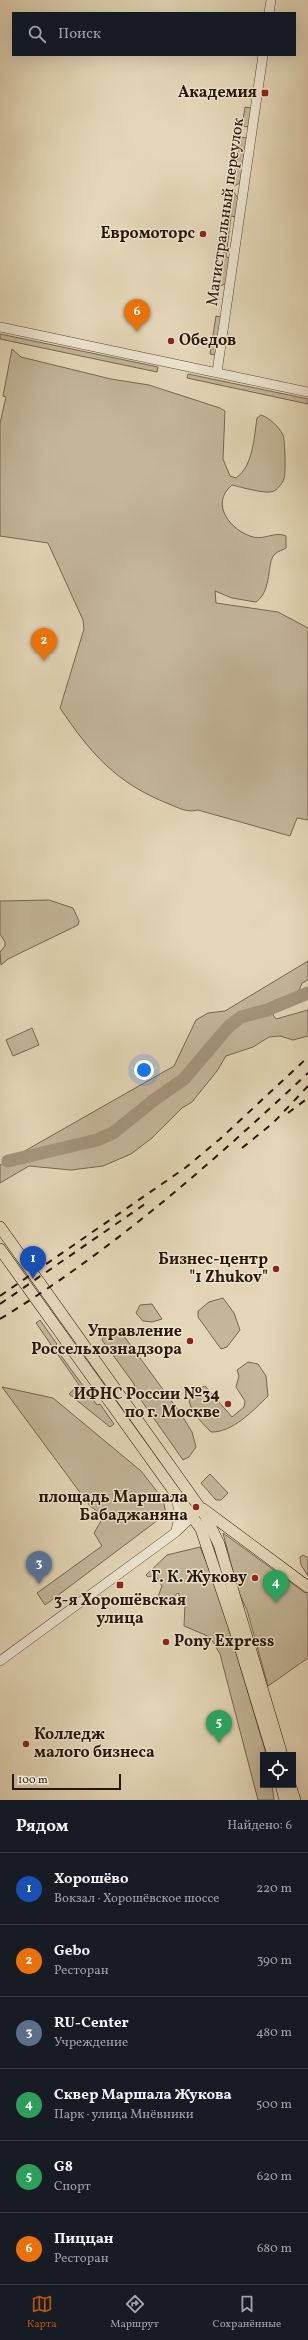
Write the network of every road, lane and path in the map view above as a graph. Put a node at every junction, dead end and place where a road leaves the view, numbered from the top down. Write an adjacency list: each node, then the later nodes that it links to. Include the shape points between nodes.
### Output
1 (271, 0): 2 (street)
2 (269, 12)
3 (263, 56): 5 (street, Магистральный переулок)
4 (0, 327): 5 (street)
5 (217, 372): 6 (street)
6 (308, 392)
7 (0, 1227): 10 (main road)
8 (0, 1249): 9 (main road)
9 (173, 1492): 11 (main road); 14 (street, via 180,1507)
10 (200, 1507): 11 (street); 12 (main road); 13 (main road)
11 (193, 1516): 12 (main road); 14 (street); 18 (main road, via 208,1547)
12 (209, 1522): 13 (main road); 15 (main road)
13 (234, 1530): 15 (main road, via 220,1530); 16 (main road)
14 (176, 1532): 17 (street)
15 (218, 1544): 19 (main road)
16 (308, 1587)
17 (0, 1661)
18 (272, 1752)
19 (281, 1752)
20 (282, 1788): 22 (main road)
21 (291, 1788): 23 (main road)
22 (284, 1800)
23 (295, 1800)

